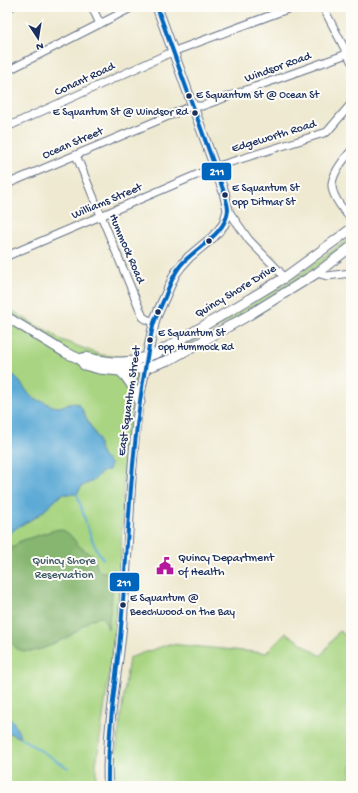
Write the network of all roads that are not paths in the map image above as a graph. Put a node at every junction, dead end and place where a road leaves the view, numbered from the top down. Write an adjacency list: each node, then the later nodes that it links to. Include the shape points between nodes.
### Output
1 (10, 7): 7 (street)
2 (92, 7): 8 (street)
3 (133, 7): 8 (street)
4 (157, 7): 9 (main road)
5 (293, 7): 9 (street, Conant Road)
6 (323, 7): 10 (street)
7 (7, 9)
8 (100, 24): 11 (street)
9 (172, 52): 13 (main road); 14 (street, Conant Road)
10 (350, 58): 13 (street, Windsor Road, via 202,106)
11 (7, 71)
12 (351, 104): 17 (street, Edgeworth Road, via 327,132)
13 (192, 106): 16 (street, Ocean Street); 17 (main road)
14 (7, 127)
15 (351, 151): 21 (street, via 332,184 334,193)
16 (76, 155): 18 (street, Ocean Street); 20 (street, Hummock Road)
17 (215, 167): 19 (main road); 20 (street, Williams Street)
18 (7, 184)
19 (228, 210): 27 (street, via 249,240); 29 (main road, East Squantum Street, via 220,229 189,257 175,274)
20 (101, 216): 24 (street, Williams Street); 29 (street, Hummock Road, via 143,317)
21 (351, 219)
22 (351, 229): 27 (main road, Quincy Shore Drive)
23 (351, 248): 25 (main road, Quincy Shore Drive)
24 (7, 256)
25 (317, 273): 26 (street, via 327,276); 32 (main road, Quincy Shore Drive, via 171,359)
26 (351, 273)
27 (284, 278): 30 (main road, Quincy Shore Drive)
28 (7, 316): 31 (main road, Quincy Shore Drive)
29 (154, 322): 30 (main road, East Squantum Street)
30 (147, 357): 31 (main road, Quincy Shore Drive, via 123,362 86,357); 32 (main road, East Squantum Street)
31 (80, 359): 33 (main road, Quincy Shore Drive, via 84,365 92,368)
32 (146, 368): 33 (main road, Quincy Shore Drive); 34 (street, East Squantum Street)
33 (120, 371): 34 (main road, via 131,382)
34 (140, 402): 35 (street, East Squantum Street, via 132,470 121,632 109,738)
35 (108, 786)

